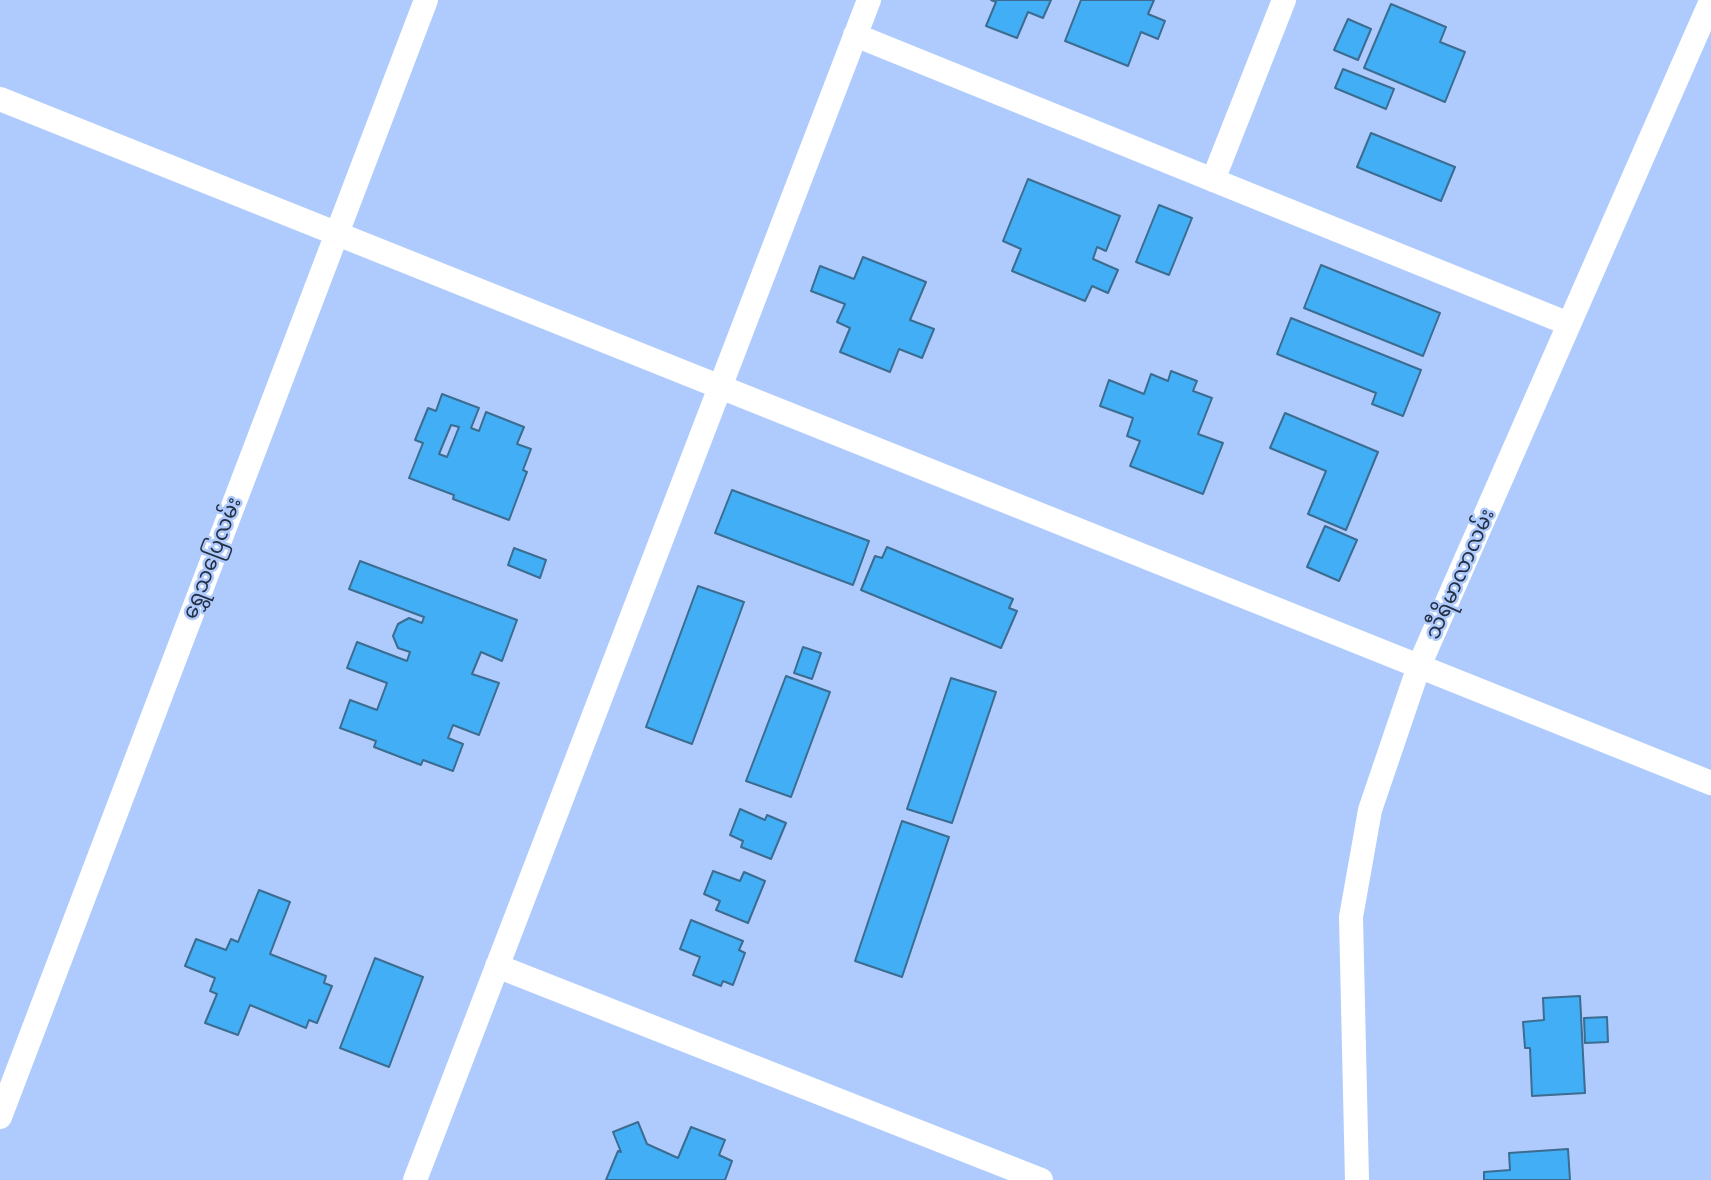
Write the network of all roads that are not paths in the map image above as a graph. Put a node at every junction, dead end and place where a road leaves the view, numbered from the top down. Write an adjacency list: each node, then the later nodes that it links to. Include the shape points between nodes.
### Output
1 (426, 0): 8 (street, ရွှေသပြေလမ်း)
2 (869, 0): 5 (street)
3 (1284, 0): 7 (street)
4 (1711, 1): 9 (street, သီရိမာလာလမ်း)
5 (855, 35): 7 (street); 10 (street)
6 (0, 99): 8 (street)
7 (1213, 180): 9 (street)
8 (336, 232): 10 (street); 14 (street, ရွှေသပြေလမ်း)
9 (1569, 324): 11 (street, သီရိမာလာလမ်း)
10 (720, 386): 11 (street); 13 (street)
11 (1419, 666): 12 (street); 17 (street, သီရိမာလာလမ်း, via 1370,810 1351,917)
12 (1711, 783)
13 (497, 965): 15 (street); 16 (street)
14 (0, 1117)
15 (415, 1180)
16 (1041, 1180)
17 (1357, 1180)

